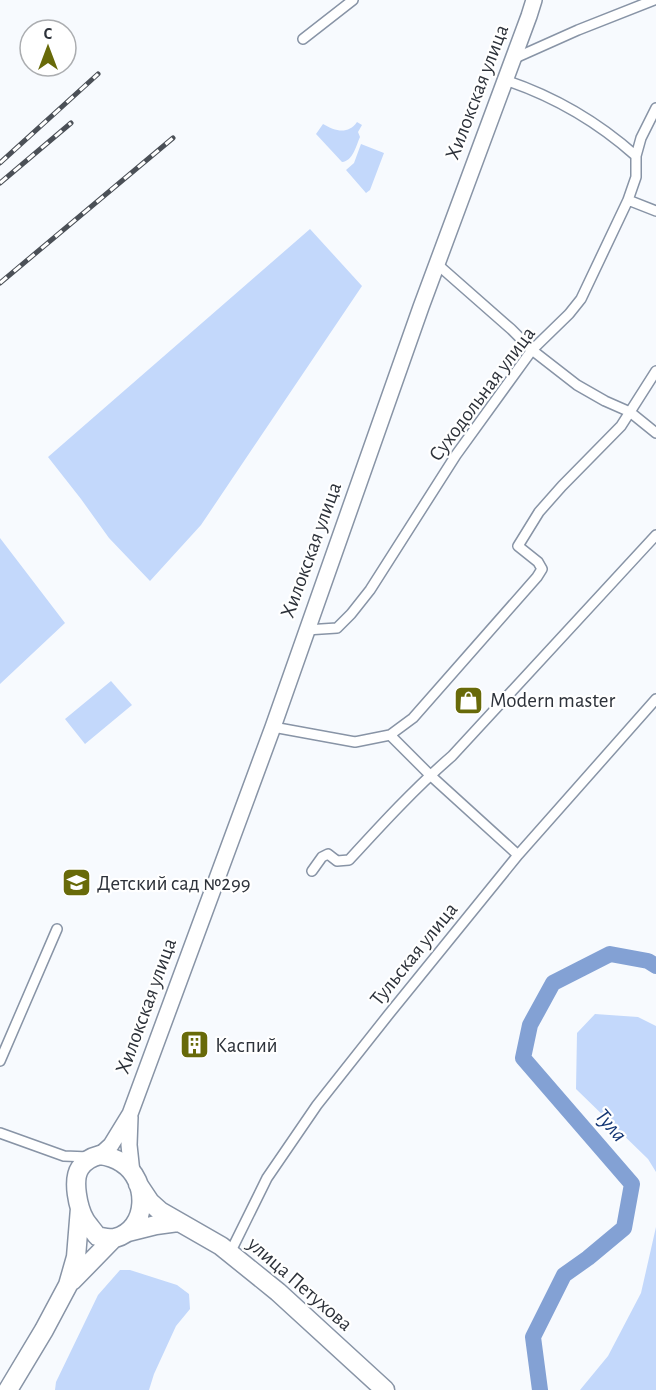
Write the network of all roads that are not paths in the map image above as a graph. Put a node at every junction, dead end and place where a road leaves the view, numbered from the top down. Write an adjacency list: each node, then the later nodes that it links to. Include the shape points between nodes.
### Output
1 (353, 0): 4 (street)
2 (534, 0): 5 (main road, Хилокская улица)
3 (654, 0): 5 (street)
4 (303, 39)
5 (513, 59): 6 (main road, Хилокская улица)
6 (505, 80): 8 (street, via 530,88 590,121); 11 (main road, Хилокская улица)
7 (656, 108): 8 (street, Суходольная улица)
8 (636, 156): 9 (street, Суходольная улица, via 636,177)
9 (628, 200): 10 (street); 12 (street, Суходольная улица, via 581,299)
10 (656, 211)
11 (436, 264): 12 (street); 17 (main road, Хилокская улица)
12 (532, 351): 14 (street, via 578,385); 17 (street, Суходольная улица, via 456,454 351,614 337,628)
13 (656, 371): 14 (street)
14 (630, 412): 15 (street); 20 (street, via 539,512 518,546 542,568 537,577 412,718)
15 (656, 433)
16 (656, 535): 21 (street)
17 (306, 630): 19 (main road, Хилокская улица)
18 (656, 699): 22 (street, Тульская улица)
19 (273, 727): 20 (street, via 355,742); 26 (main road, Хилокская улица)
20 (390, 735): 21 (street)
21 (430, 775): 22 (street); 23 (street, via 349,860 337,861 328,854)
22 (519, 855): 35 (street, Тульская улица, via 317,1105 267,1178)
23 (312, 871)
24 (57, 929): 25 (street)
25 (0, 1061)
26 (130, 1114): 29 (main road, via 111,1145); 31 (main road, via 129,1144)
27 (0, 1133): 28 (street)
28 (64, 1156): 29 (street); 30 (street)
29 (96, 1156): 30 (highway, via 79,1170); 31 (highway, via 124,1164)
30 (77, 1178): 32 (highway)
31 (135, 1178): 33 (highway, улица Петухова, via 150,1202); 34 (highway, via 142,1211)
32 (80, 1208): 34 (highway, via 97,1236); 36 (highway, via 76,1257)
33 (178, 1222): 34 (highway); 35 (highway, улица Петухова)
34 (121, 1235): 36 (highway)
35 (230, 1253): 38 (highway, улица Петухова)
36 (68, 1285): 37 (highway)
37 (8, 1390)
38 (385, 1390)

